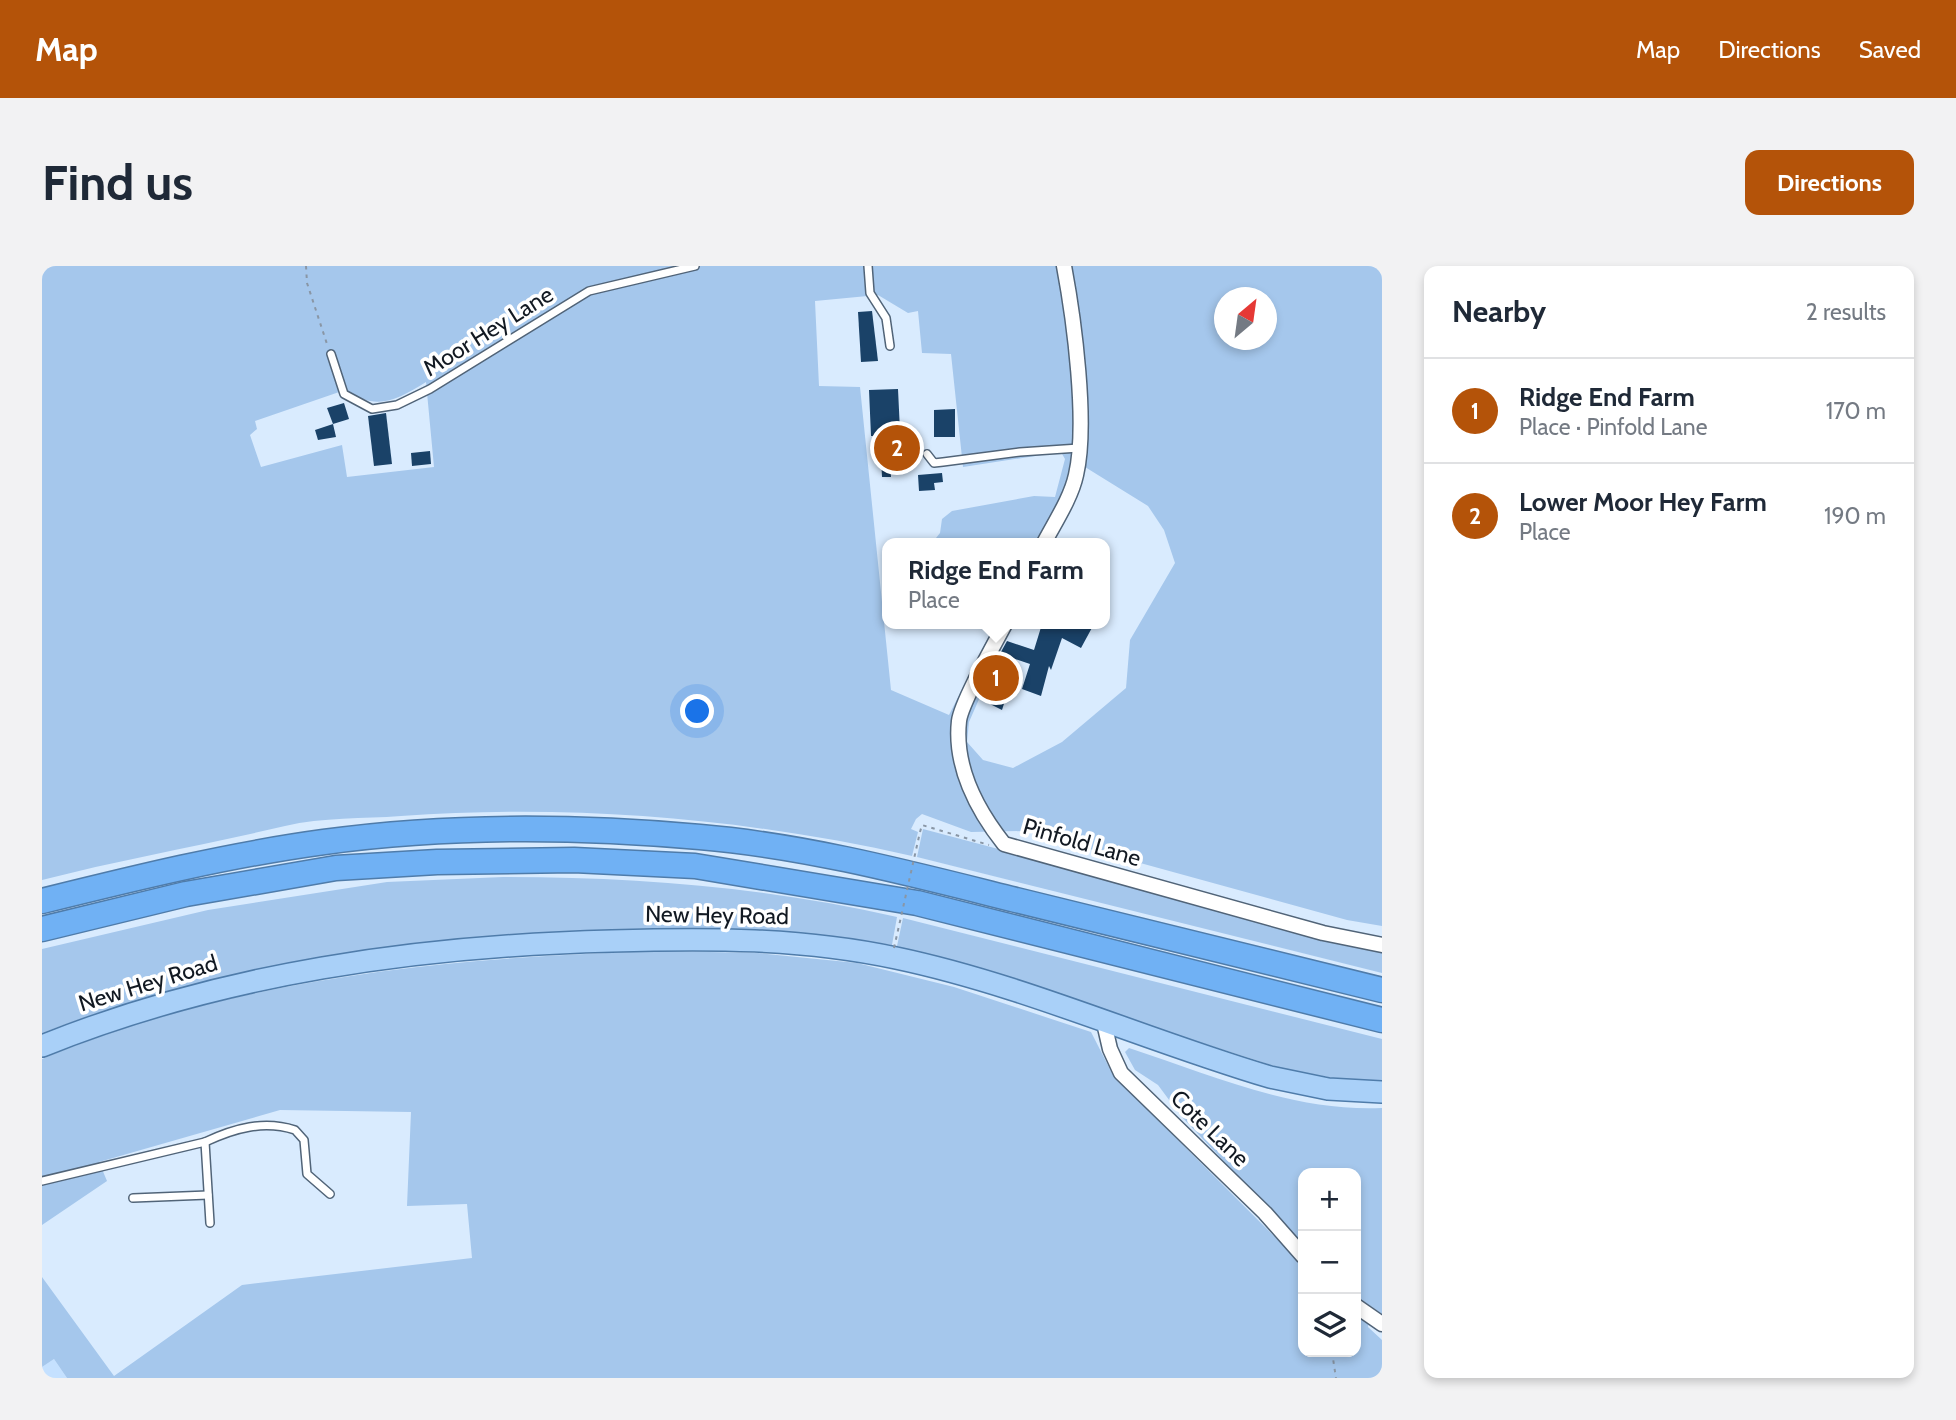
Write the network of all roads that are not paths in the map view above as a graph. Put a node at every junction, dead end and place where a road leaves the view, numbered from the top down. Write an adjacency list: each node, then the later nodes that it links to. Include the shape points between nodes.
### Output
1 (695, 266): 5 (lane, Moor Hey Lane, via 589,291 397,405 372,410 344,394)
2 (868, 266): 4 (lane, via 870,293 886,318)
3 (1064, 266): 6 (street)
4 (890, 346)
5 (331, 355)
6 (1080, 448): 7 (lane, via 933,463); 8 (street, via 1076,479)
7 (927, 454)
8 (1046, 538)
9 (1003, 629): 12 (street, Pinfold Lane, via 959,718 959,742 972,796 1004,844 1323,933)
10 (42, 901): 13 (highway, via 183,866 325,842 445,831 701,837 889,869)
11 (42, 929): 14 (highway, via 187,894 336,868 574,860 695,866 917,903)
12 (1382, 945)
13 (1382, 990)
14 (1382, 1020)
15 (1104, 1023): 16 (main road, New Hey Road, via 944,970 844,948 748,939 643,940 464,949 295,972 163,1003); 17 (main road, New Hey Road, via 1292,1082); 24 (street, Cote Lane, via 1121,1073)
16 (42, 1045)
17 (1382, 1092)
18 (205, 1142): 19 (lane); 20 (lane, via 261,1124 295,1130 304,1140 307,1174); 21 (lane)
19 (42, 1181)
20 (330, 1194)
21 (208, 1195): 22 (lane); 23 (lane)
22 (133, 1198)
23 (210, 1223)
24 (1298, 1250)
25 (1361, 1309): 26 (street)
26 (1382, 1324)

